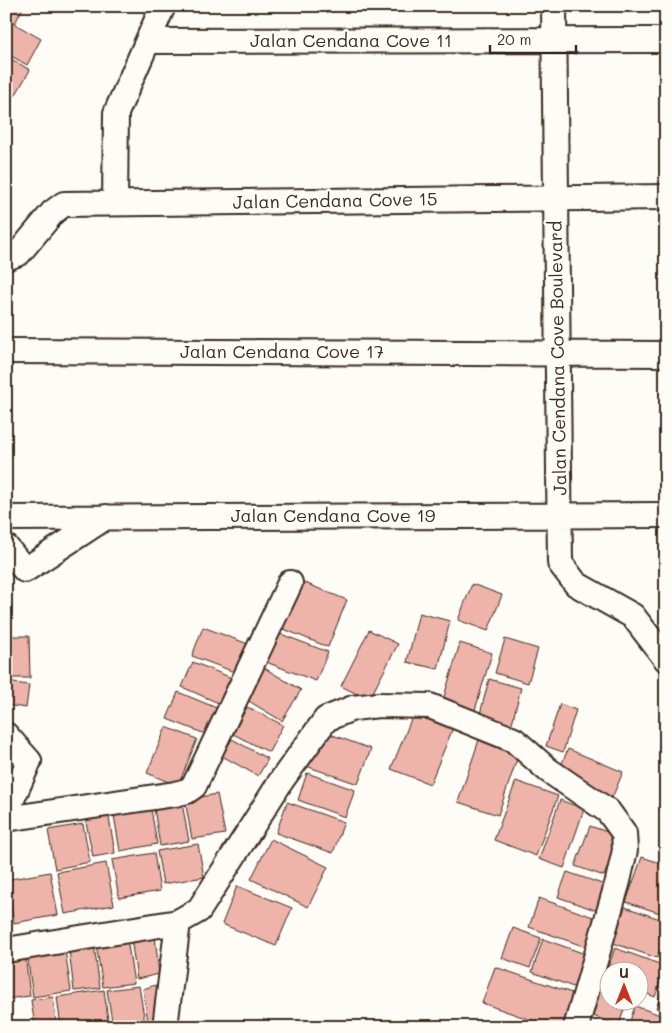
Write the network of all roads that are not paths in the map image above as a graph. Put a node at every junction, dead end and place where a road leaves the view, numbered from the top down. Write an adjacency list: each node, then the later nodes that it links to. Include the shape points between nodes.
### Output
1 (163, 6): 5 (street)
2 (554, 6): 3 (street, Jalan Cendana Cove Boulevard)
3 (554, 40): 4 (street, Jalan Cendana Cove 11); 5 (street, Jalan Cendana Cove 11); 7 (street, Jalan Cendana Cove Boulevard)
4 (666, 40)
5 (148, 41): 8 (street, via 116,113)
6 (666, 197): 7 (street, Jalan Cendana Cove 15)
7 (556, 198): 8 (street, Jalan Cendana Cove 15); 11 (street, Jalan Cendana Cove Boulevard)
8 (115, 203): 9 (street, Jalan Cendana Cove 15, via 64,204 53,212 19,253)
9 (6, 258)
10 (6, 350): 11 (street, Jalan Cendana Cove 17)
11 (557, 354): 12 (street, Jalan Cendana Cove 17); 14 (street, Jalan Cendana Cove Boulevard)
12 (666, 354)
13 (666, 515): 14 (street, Jalan Cendana Cove 19)
14 (559, 516): 15 (street, Jalan Cendana Cove 19); 19 (street, Jalan Cendana Cove Boulevard, via 560,563 576,584 633,616)
15 (106, 517): 16 (street, Jalan Cendana Cove 19); 17 (street, via 25,570)
16 (6, 518)
17 (6, 547)
18 (290, 583): 22 (street, via 194,786 175,794)
19 (666, 659)
20 (6, 735): 21 (street, via 29,762)
21 (6, 813)
22 (6, 819)
23 (178, 922): 24 (street); 25 (street); 26 (street, via 199,910 281,781 326,719 353,708 430,706 514,740 548,770 608,811 624,833 625,850 618,881)
24 (6, 950)
25 (165, 1027)
26 (576, 1027)

